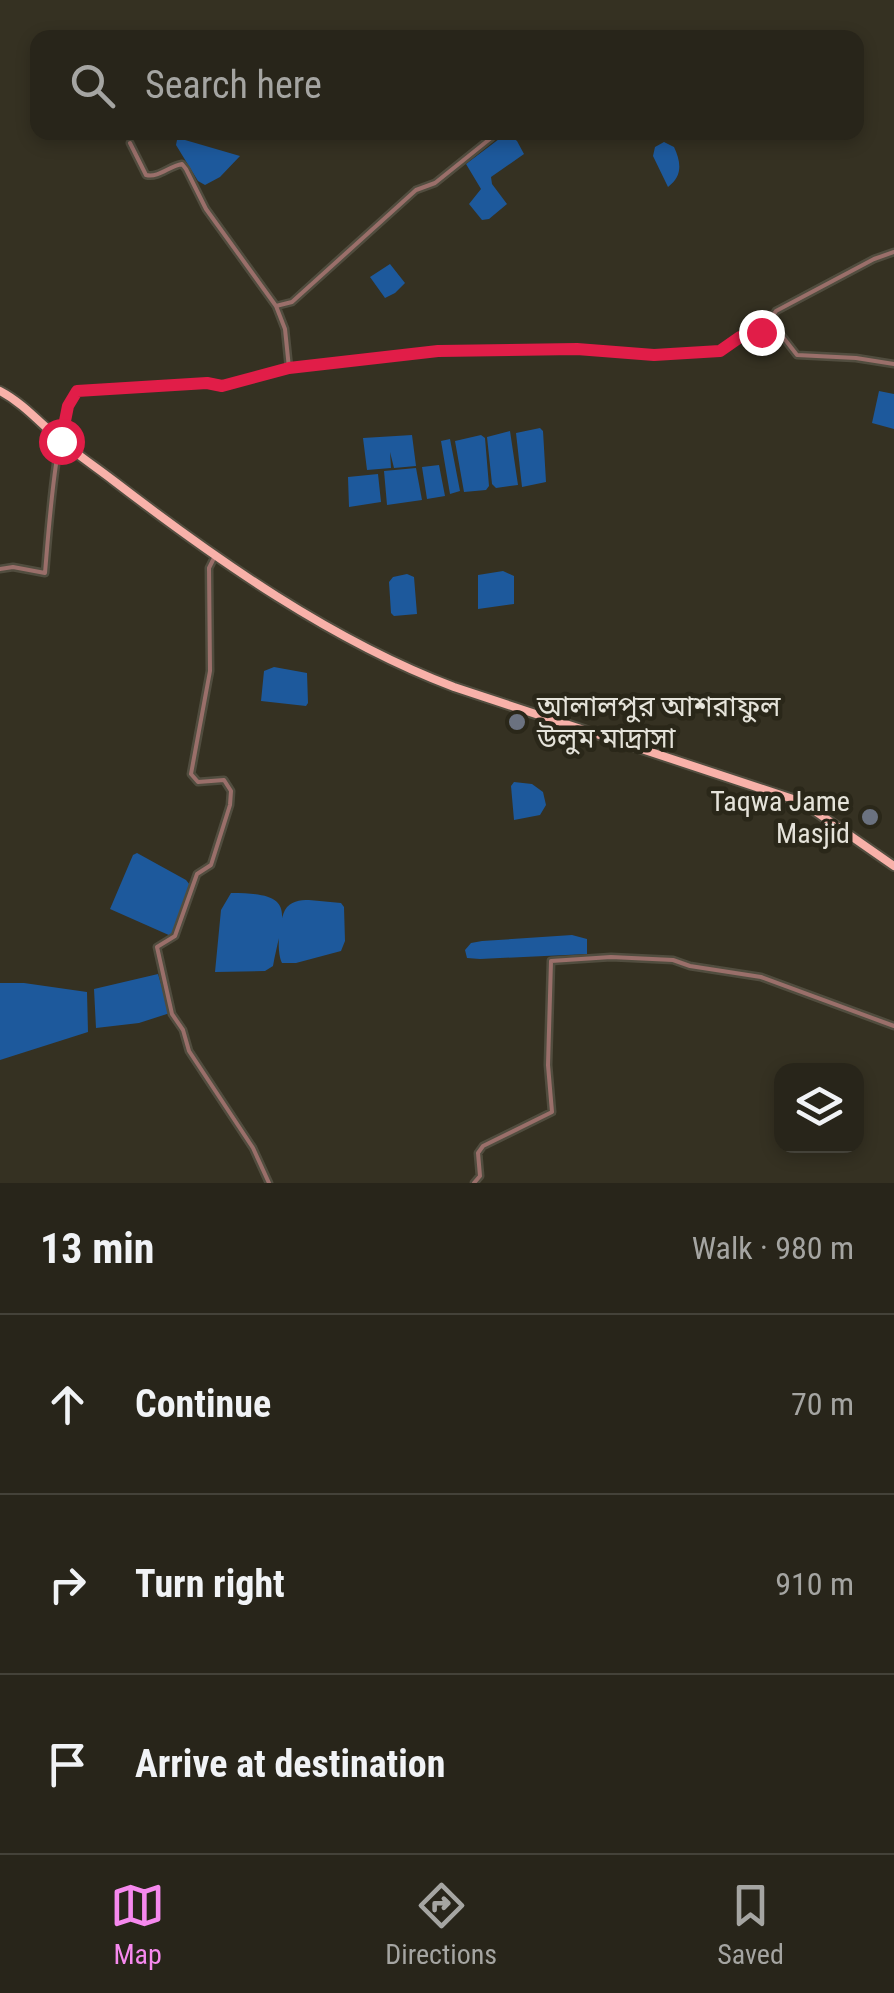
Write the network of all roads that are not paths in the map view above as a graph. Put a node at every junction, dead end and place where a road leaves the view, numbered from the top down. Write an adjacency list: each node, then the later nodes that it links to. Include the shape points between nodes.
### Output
1 (489, 140): 4 (street, via 436,183 416,190 292,302)
2 (130, 143): 4 (street, via 146,175 186,168 206,209)
3 (894, 252): 5 (street, via 776,311)
4 (276, 306): 7 (street)
5 (761, 332): 6 (street, via 779,332 797,355); 7 (street, via 720,351 438,351)
6 (894, 364)
7 (289, 368): 9 (street, via 222,386 77,391)
8 (0, 391): 9 (main road)
9 (61, 441): 10 (main road); 11 (street, via 45,573)
10 (216, 557): 12 (main road, via 420,674 802,802); 14 (street, via 209,568 208,690 190,768 198,782 224,780 230,806 176,936 156,947 189,1052)
11 (0, 569)
12 (894, 866)
13 (894, 1026): 15 (street, via 761,978 674,960 551,961 552,1112 484,1146)
14 (269, 1183)
15 (474, 1183)

